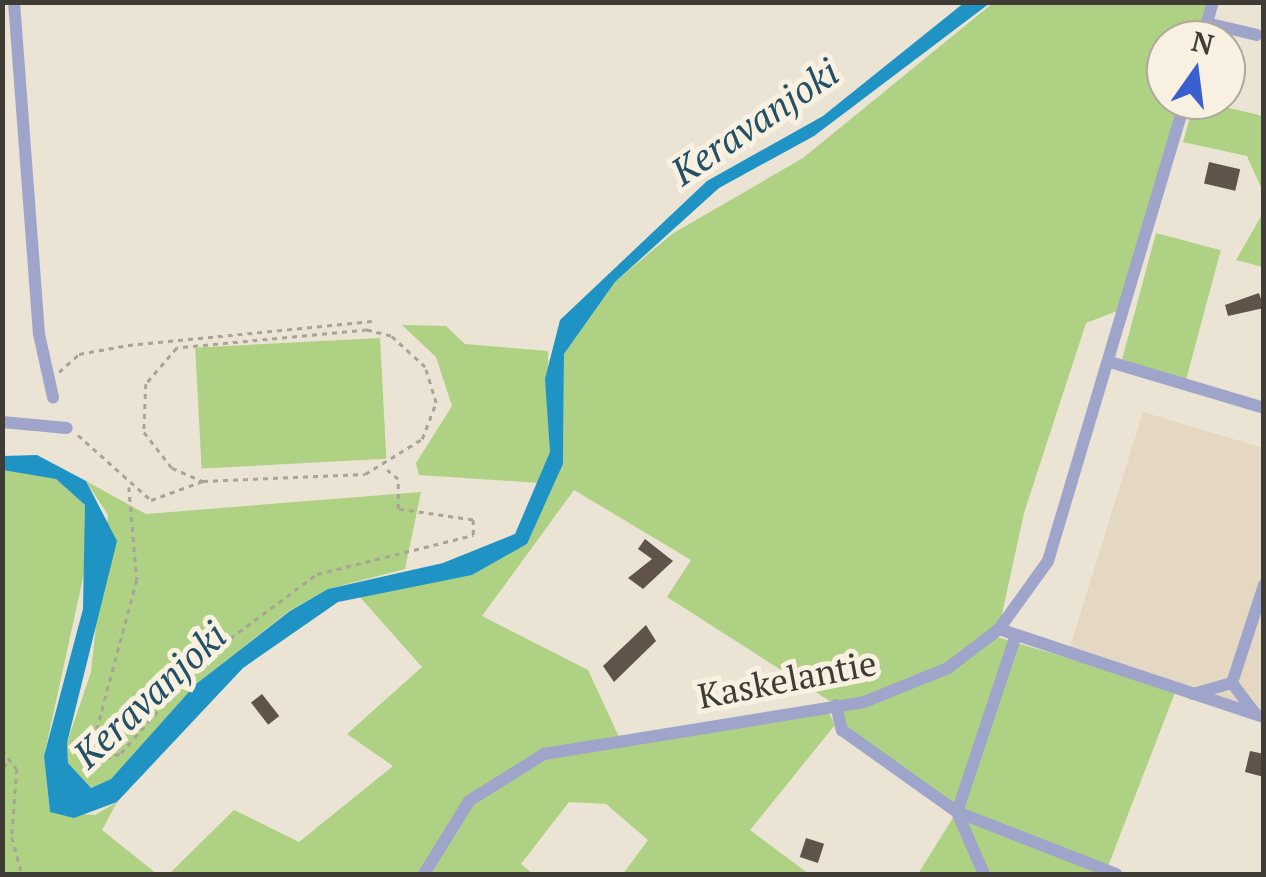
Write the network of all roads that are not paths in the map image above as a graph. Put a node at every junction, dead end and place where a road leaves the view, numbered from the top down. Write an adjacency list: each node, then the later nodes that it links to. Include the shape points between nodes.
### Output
1 (14, 2): 6 (street, via 39,334)
2 (1246, 31): 3 (street)
3 (1258, 34)
4 (1178, 120): 5 (street, Kaskelantie)
5 (1110, 362): 7 (street); 11 (street, Kaskelantie, via 1048,561)
6 (54, 397)
7 (1264, 408)
8 (2, 422): 9 (street)
9 (66, 428)
10 (1264, 585): 13 (street)
11 (999, 629): 12 (street); 15 (street, Kaskelantie, via 948,668)
12 (1014, 641): 14 (street); 17 (street)
13 (1232, 683): 14 (street); 16 (street)
14 (1191, 695): 16 (street)
15 (836, 706): 17 (street, via 842,730); 18 (street, Kaskelantie, via 544,754 468,801)
16 (1260, 716)
17 (956, 812): 19 (street); 20 (street)
18 (424, 874)
19 (984, 874)
20 (1116, 874)

